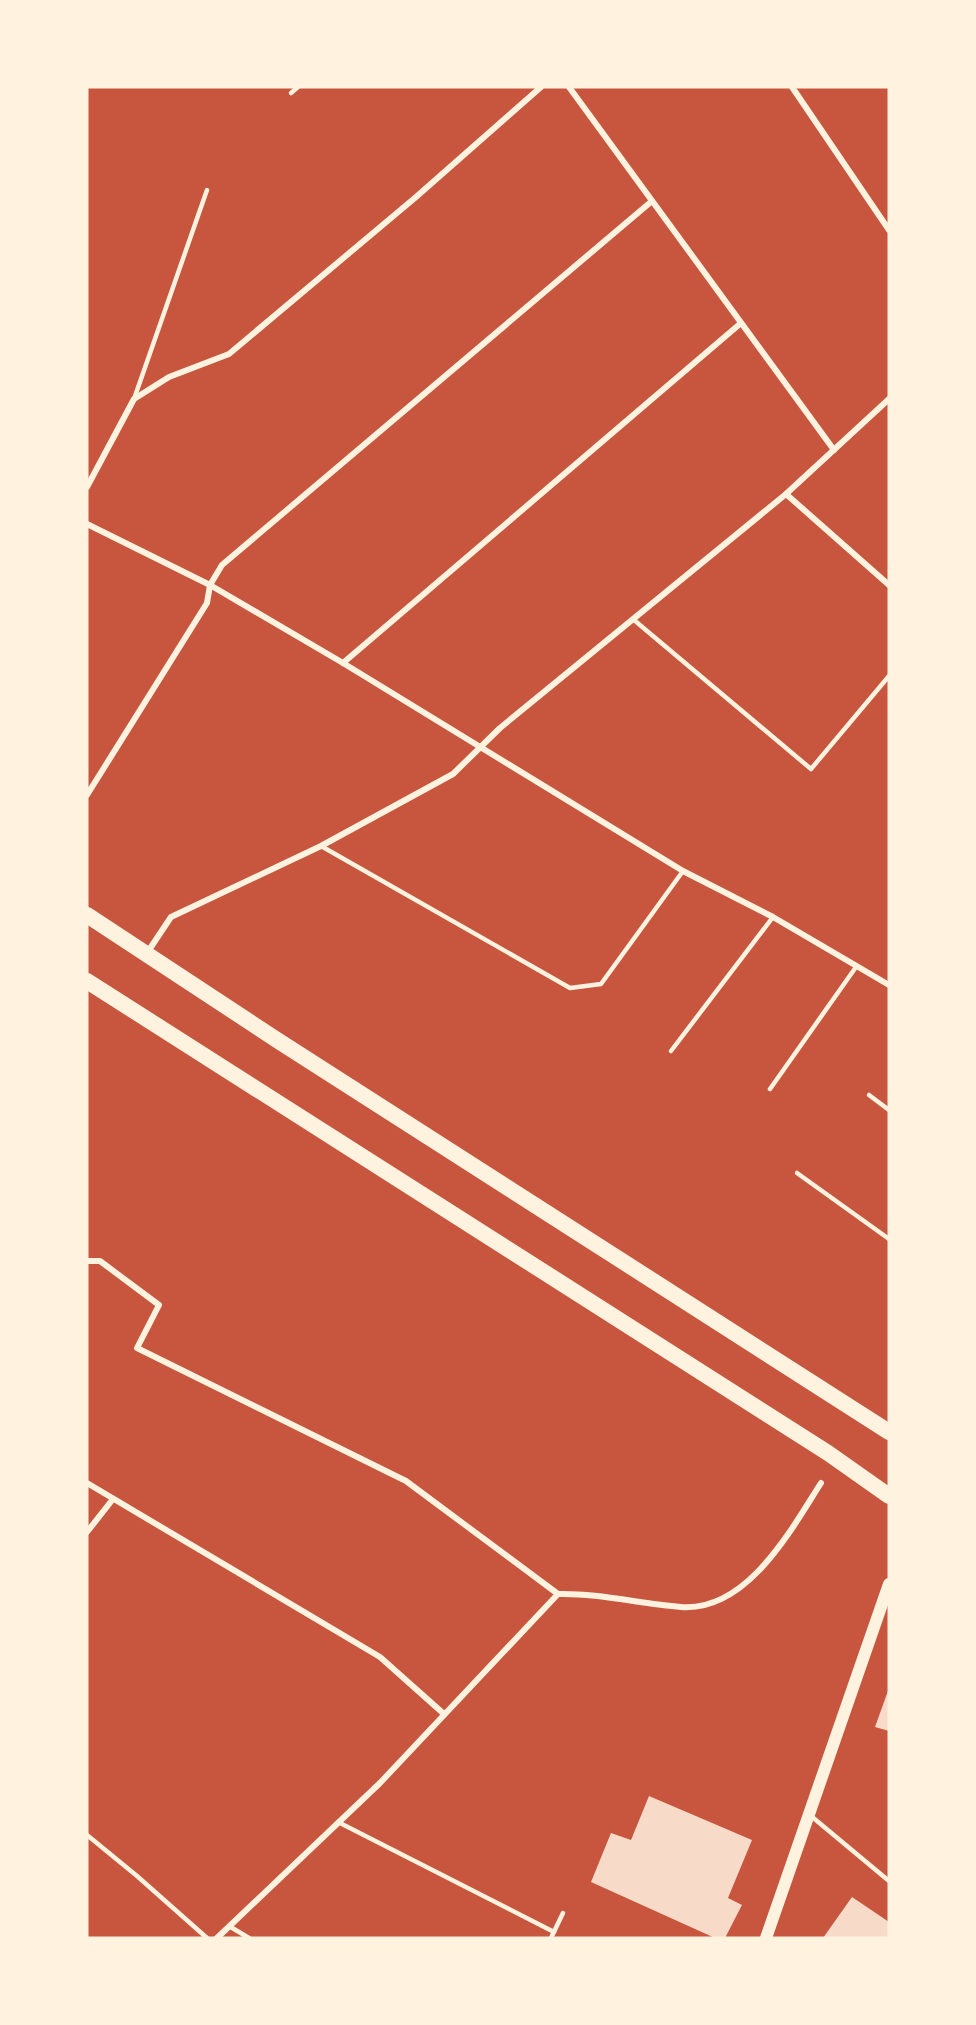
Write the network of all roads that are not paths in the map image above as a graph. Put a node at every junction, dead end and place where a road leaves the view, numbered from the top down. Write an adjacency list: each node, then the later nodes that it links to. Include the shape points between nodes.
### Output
1 (298, 87): 5 (lane)
2 (541, 87): 10 (street, via 229,354 169,377)
3 (569, 87): 7 (street)
4 (792, 87): 8 (street)
5 (291, 93)
6 (207, 190): 10 (lane)
7 (652, 201): 9 (street); 16 (street, via 222,566)
8 (889, 230)
9 (741, 323): 12 (street); 19 (street)
10 (134, 399): 13 (street)
11 (889, 399): 12 (street)
12 (834, 450): 14 (street)
13 (87, 487)
14 (786, 494): 17 (street); 18 (street)
15 (87, 524): 16 (street)
16 (210, 585): 19 (street); 22 (street, via 207,603)
17 (889, 585)
18 (634, 620): 20 (lane, via 811,769); 21 (street)
19 (343, 663): 21 (street)
20 (889, 676)
21 (481, 747): 23 (street, via 453,774); 24 (street)
22 (87, 795)
23 (321, 846): 24 (lane, via 570,988 601,984); 27 (street, via 171,917)
24 (683, 871): 26 (street)
25 (87, 915): 27 (highway)
26 (772, 917): 28 (street); 31 (lane)
27 (147, 954): 38 (highway)
28 (856, 967): 30 (street); 32 (lane)
29 (87, 981): 41 (highway, via 828,1453)
30 (889, 985)
31 (671, 1051)
32 (770, 1089)
33 (869, 1095): 34 (lane)
34 (889, 1110)
35 (797, 1173): 36 (lane)
36 (889, 1239)
37 (87, 1261): 45 (street, via 100,1261 159,1305 137,1348 406,1481)
38 (889, 1432)
39 (87, 1483): 42 (street)
40 (821, 1483): 45 (street, via 782,1544 742,1587 714,1604 684,1607 583,1593)
41 (889, 1496)
42 (113, 1499): 43 (street); 46 (street, via 380,1657)
43 (87, 1532)
44 (889, 1584): 47 (main road)
45 (558, 1594): 46 (street)
46 (444, 1714): 48 (street)
47 (809, 1815): 50 (lane); 57 (main road)
48 (338, 1822): 52 (street); 53 (lane)
49 (87, 1835): 54 (lane)
50 (889, 1881)
51 (563, 1913): 53 (lane)
52 (229, 1926): 55 (street); 56 (lane)
53 (553, 1935)
54 (207, 1938)
55 (217, 1938)
56 (249, 1938)
57 (766, 1938)

